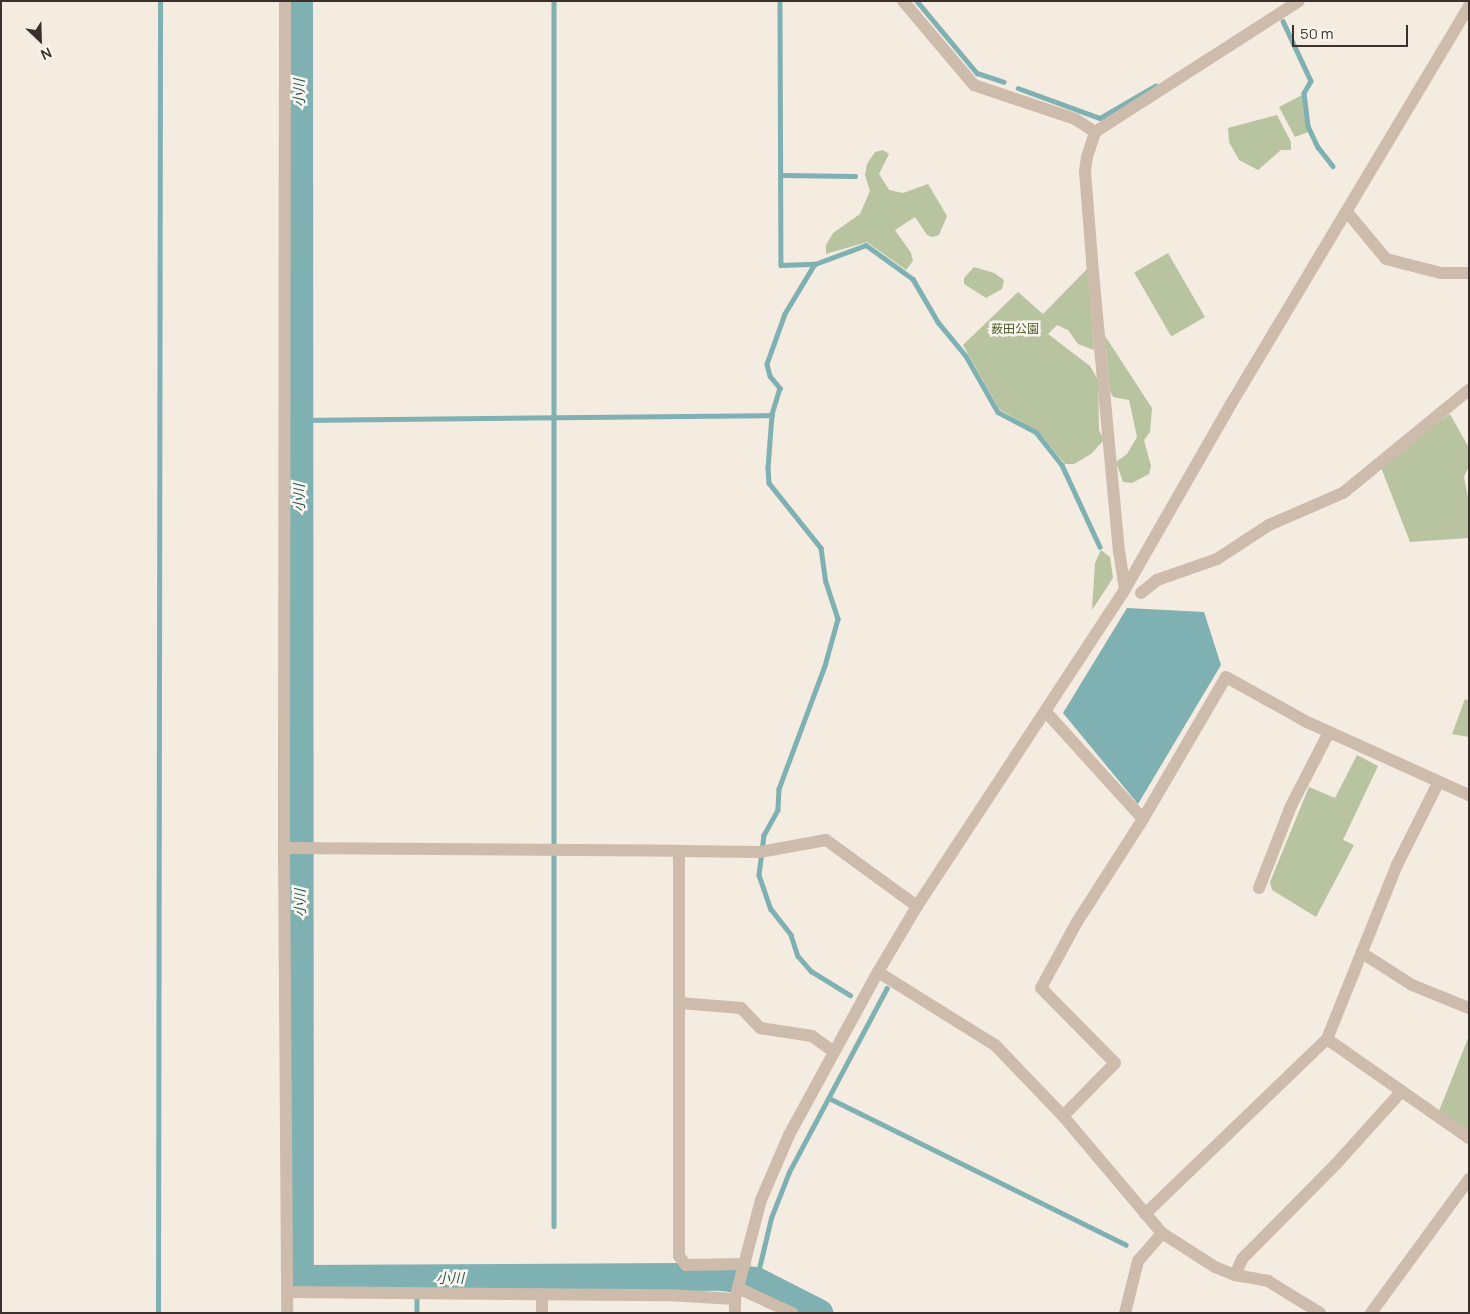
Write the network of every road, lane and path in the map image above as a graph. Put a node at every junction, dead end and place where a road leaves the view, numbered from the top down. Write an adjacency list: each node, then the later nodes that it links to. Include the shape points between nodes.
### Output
1 (285, 1): 16 (street)
2 (903, 1): 5 (street, via 974,85 1075,119)
3 (1299, 1): 5 (street)
4 (1469, 6): 6 (street)
5 (1095, 132): 9 (street, via 1085,171)
6 (1347, 212): 7 (street, via 1386,259 1441,273); 9 (street)
7 (1469, 273)
8 (1469, 390): 10 (street, via 1343,493 1270,525 1217,559 1157,580)
9 (1125, 589): 11 (street)
10 (1141, 593)
11 (1046, 712): 15 (street); 19 (street)
12 (1329, 732): 13 (street); 15 (street, via 1226,677); 18 (street, via 1291,806)
13 (1438, 783): 14 (street); 20 (street, via 1397,865)
14 (1469, 795)
15 (1143, 819): 27 (street, via 1077,922 1041,988 1115,1063)
16 (284, 848): 17 (street); 35 (street)
17 (679, 851): 19 (street, via 760,852 826,840); 22 (street)
18 (1259, 888)
19 (917, 906): 21 (street)
20 (1362, 953): 23 (street, via 1412,985); 24 (street)
21 (878, 972): 25 (street); 27 (street, via 995,1045)
22 (680, 1003): 25 (street, via 741,1008 760,1028 812,1036); 32 (street, via 679,1256 686,1265)
23 (1469, 1008)
24 (1327, 1039): 26 (street); 30 (street)
25 (834, 1052): 32 (street, via 789,1135 764,1192)
26 (1402, 1091): 28 (street); 33 (street, via 1336,1164 1242,1259)
27 (1063, 1116): 30 (street)
28 (1469, 1138)
29 (1469, 1179): 43 (street)
30 (1145, 1214): 31 (street)
31 (1162, 1233): 33 (street, via 1215,1267); 41 (street, via 1138,1261)
32 (744, 1266): 34 (street)
33 (1236, 1275): 42 (street, via 1268,1281)
34 (737, 1291): 36 (street); 39 (street); 40 (street)
35 (287, 1292): 36 (street); 37 (street)
36 (542, 1294): 38 (street)
37 (287, 1313)
38 (542, 1313)
39 (735, 1313)
40 (792, 1313)
41 (1125, 1313)
42 (1320, 1313)
43 (1371, 1313)

